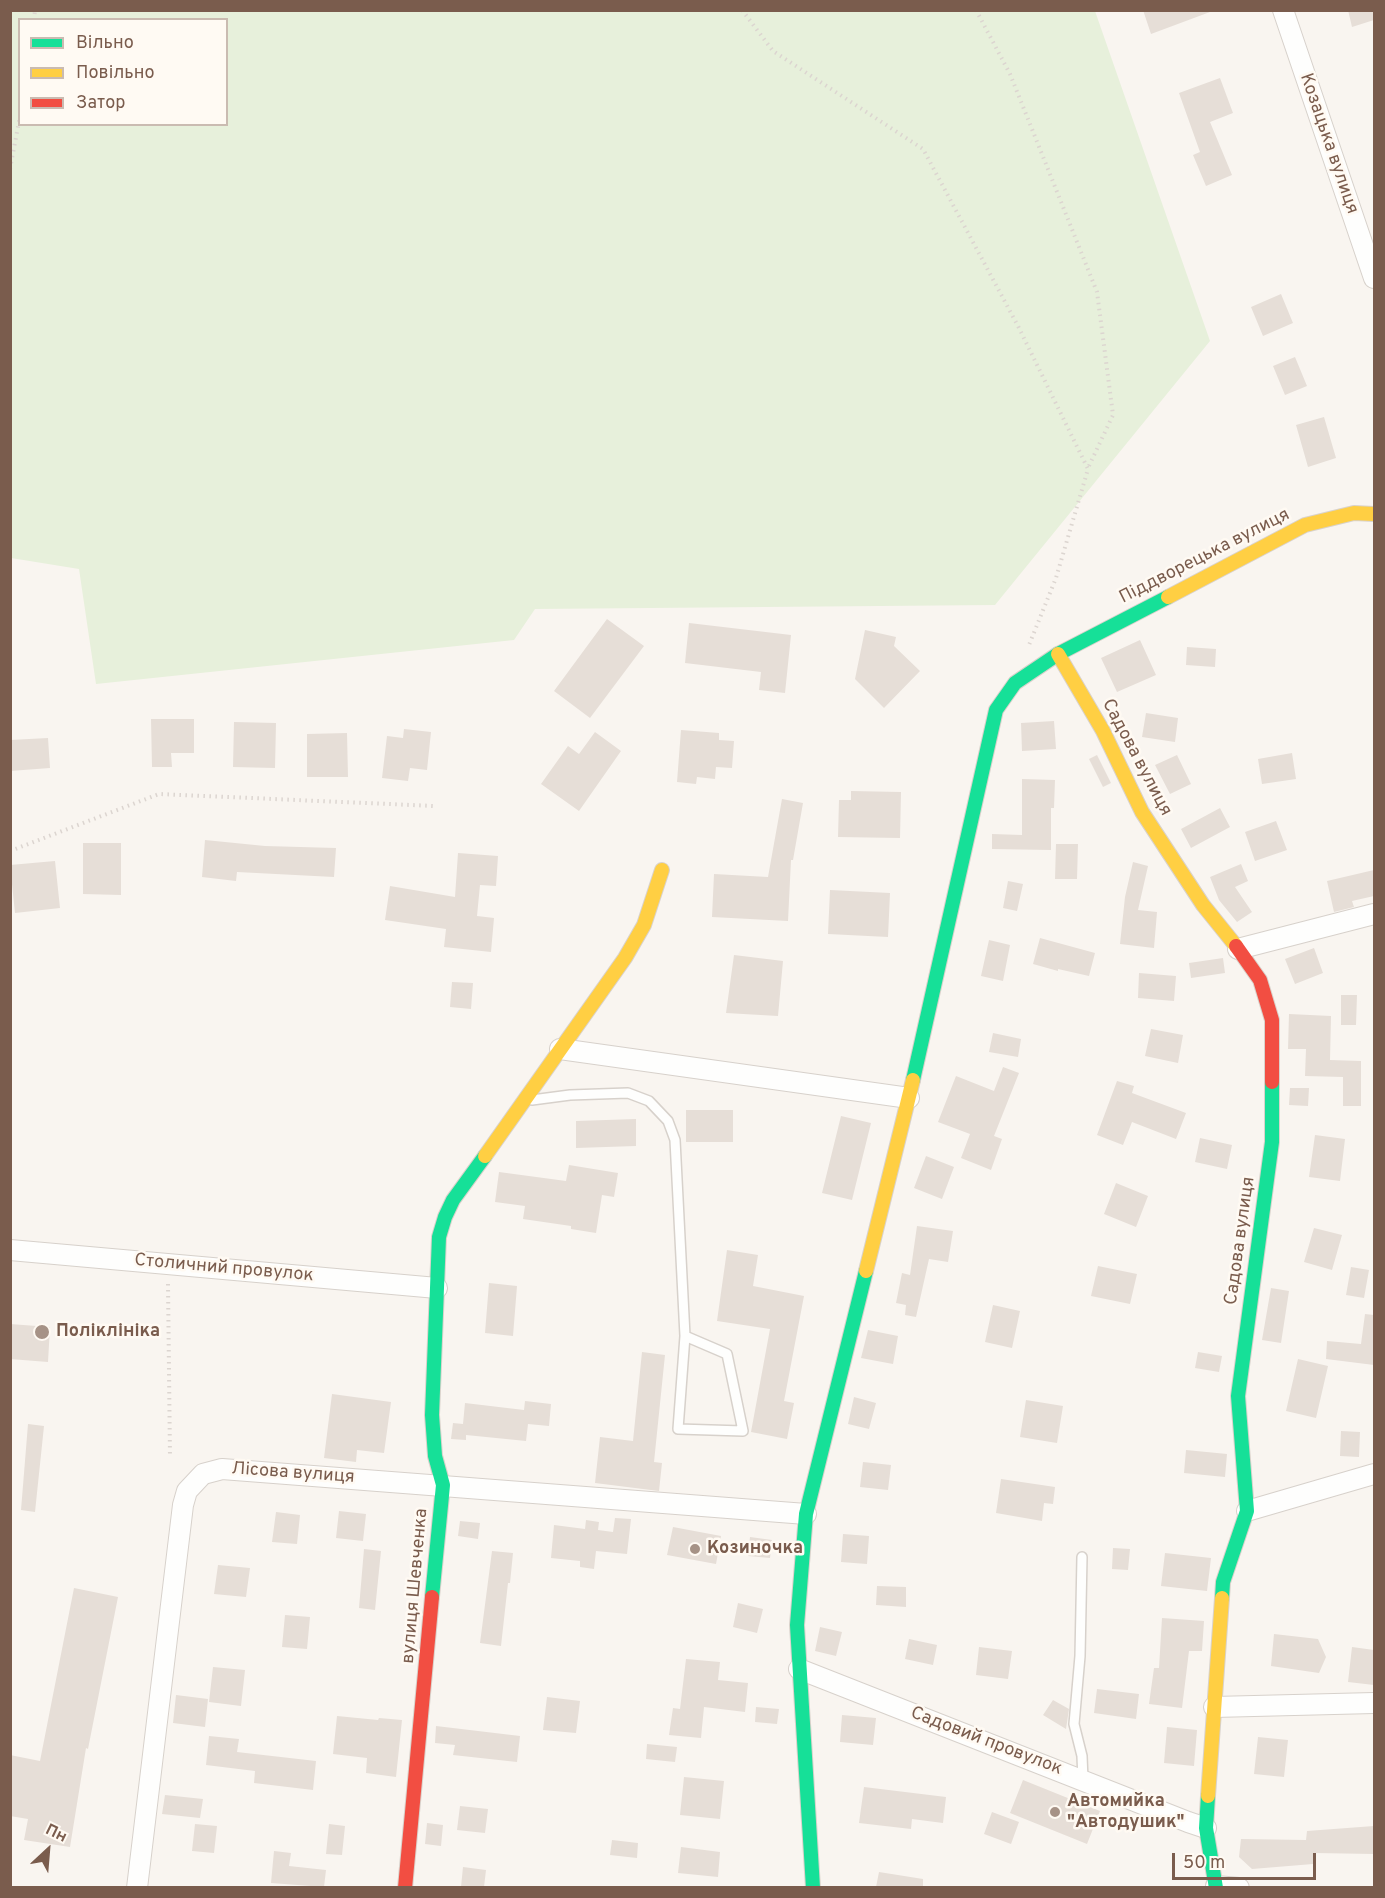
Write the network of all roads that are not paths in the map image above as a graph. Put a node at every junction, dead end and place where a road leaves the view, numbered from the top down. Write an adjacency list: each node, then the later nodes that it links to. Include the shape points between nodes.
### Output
1 (1283, 10): 2 (street, Козацька вулиця)
2 (1374, 278)
3 (1374, 513): 4 (street, Піддворецька вулиця, via 1354,513 1305,525)
4 (1058, 654): 7 (street, Садова вулиця, via 1103,731 1142,812 1203,905); 9 (street, Піддворецька вулиця, via 1015,682 996,710)
5 (662, 870): 8 (street, вулиця Шевченка, via 644,925)
6 (1374, 915): 7 (street)
7 (1238, 949): 16 (street, Садова вулиця, via 1260,980 1272,1020 1272,1142 1238,1396)
8 (560, 1049): 9 (street); 10 (street, вулиця Шевченка)
9 (909, 1098): 17 (street, Піддворецька вулиця)
10 (523, 1101): 12 (street, вулиця Шевченка, via 445,1217 439,1237); 13 (lane, via 628,1093 649,1101 668,1121 675,1140)
11 (10, 1250): 12 (street, Столичний провулок)
12 (437, 1288): 15 (street, вулиця Шевченка, via 432,1414 435,1456)
13 (686, 1336): 13 (lane, via 678,1429 743,1431 727,1354)
14 (1374, 1474): 16 (street)
15 (443, 1485): 17 (street, Лісова вулиця); 24 (street, Лісова вулиця, via 222,1469 203,1474 187,1491); 25 (street, вулиця Шевченка)
16 (1247, 1511): 21 (street, Садова вулиця, via 1223,1582)
17 (806, 1514): 19 (street, Піддворецька вулиця, via 797,1625)
18 (1082, 1557): 22 (lane, via 1074,1725)
19 (799, 1669): 22 (street, Садовий провулок); 26 (street, Піддворецька вулиця)
20 (1374, 1703): 21 (street)
21 (1214, 1707): 23 (street, Садова вулиця)
22 (1083, 1780): 23 (street, Садовий провулок)
23 (1206, 1828): 27 (street, Садова вулиця)
24 (136, 1887)
25 (405, 1887)
26 (813, 1887)
27 (1216, 1887): 28 (street)
28 (1239, 1887)

